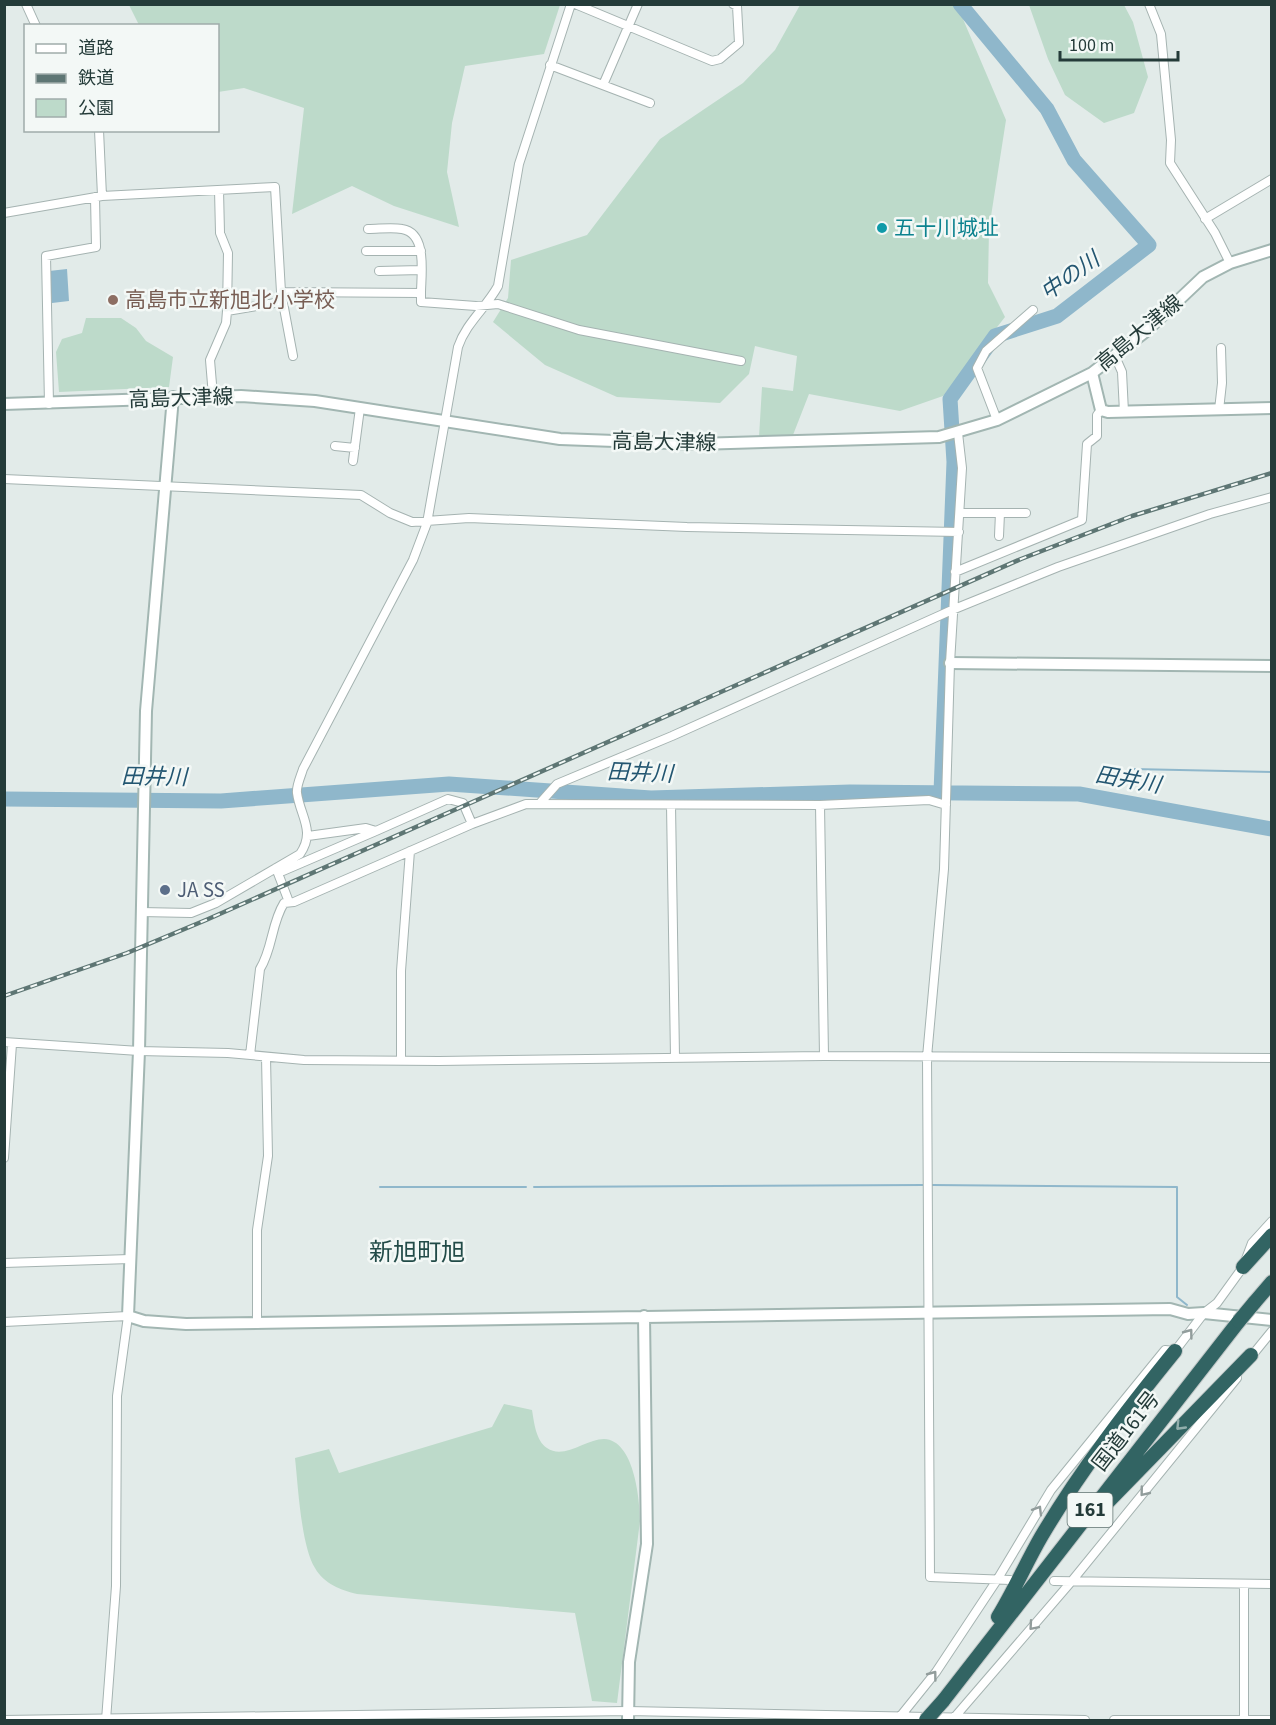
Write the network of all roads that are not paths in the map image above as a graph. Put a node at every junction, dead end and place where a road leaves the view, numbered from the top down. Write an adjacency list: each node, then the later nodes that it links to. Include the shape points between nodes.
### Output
1 (26, 4): 6 (street)
2 (573, 4): 7 (street); 8 (street)
3 (638, 4): 7 (street)
4 (732, 4): 7 (street, via 737,6 739,43 712,61)
5 (1149, 4): 16 (street, via 1161,34 1170,163)
6 (35, 24)
7 (628, 26): 9 (street)
8 (550, 65): 9 (street); 27 (street, via 519,164 498,286)
9 (603, 85): 10 (street)
10 (650, 104)
11 (99, 132): 14 (street)
12 (1272, 179): 16 (street)
13 (219, 190): 14 (street); 24 (street, via 275,187); 28 (street, via 220,233 228,253)
14 (98, 197): 15 (street); 38 (street, via 96,247 46,256)
15 (4, 213)
16 (1205, 219): 21 (street)
17 (369, 229): 20 (street, via 403,229 410,232)
18 (1272, 250): 21 (street, 高島大津線)
19 (366, 251): 20 (street)
20 (421, 251): 22 (street)
21 (1230, 263): 32 (street, 高島大津線, via 1203,277)
22 (421, 270): 23 (street); 25 (street)
23 (379, 271)
24 (281, 292): 25 (street); 26 (street)
25 (421, 293): 27 (street, via 421,302 476,306)
26 (281, 302): 28 (street); 31 (street)
27 (488, 303): 33 (street, via 579,330); 45 (street, via 464,331)
28 (227, 310): 35 (street, via 226,323 210,360)
29 (1033, 310): 44 (street, via 986,351 977,368)
30 (1221, 348): 42 (street)
31 (293, 356)
32 (1115, 356): 34 (street, 高島大津線); 43 (street, via 1122,372)
33 (741, 361)
34 (1092, 373): 41 (street); 44 (street, 高島大津線)
35 (213, 396): 36 (street, 高島大津線); 39 (street, 高島大津線, via 315,401)
36 (173, 397): 38 (street, 高島大津線); 51 (street)
37 (4, 404): 38 (street, 高島大津線)
38 (49, 404)
39 (360, 408): 45 (street, 高島大津線); 48 (street)
40 (1272, 408): 42 (street)
41 (1101, 410): 43 (street); 59 (street, via 1096,415 1097,436 1087,444 1082,520)
42 (1219, 410): 43 (street)
43 (1124, 412)
44 (998, 420): 46 (street, 高島大津線)
45 (446, 422): 46 (street, 高島大津線, via 560,439 632,442 746,444); 56 (street)
46 (955, 434): 53 (street, via 962,468)
47 (335, 446): 48 (street)
48 (355, 448): 49 (street)
49 (353, 461)
50 (4, 479): 51 (street)
51 (166, 487): 56 (street, via 361,495 390,513); 73 (street, via 146,711)
52 (1272, 497): 60 (street, via 1210,514 1069,563)
53 (960, 513): 54 (street); 57 (street)
54 (1000, 513): 55 (street); 58 (street)
55 (1026, 513)
56 (427, 523): 57 (street, via 469,518); 69 (street, via 413,560 313,746 297,792)
57 (958, 532): 59 (street)
58 (999, 536)
59 (955, 572): 60 (street)
60 (952, 610): 61 (street); 63 (street, via 554,787)
61 (950, 663): 62 (street); 66 (street)
62 (1272, 666)
63 (543, 800): 64 (street); 67 (street)
64 (671, 805): 65 (street); 79 (street)
65 (820, 805): 66 (street, via 929,800); 77 (street)
66 (946, 805): 80 (street)
67 (472, 824): 68 (street, via 463,802 448,800); 70 (street)
68 (376, 831): 69 (street, via 366,828); 71 (street, via 283,871)
69 (309, 836): 71 (street, via 300,854)
70 (410, 851): 72 (street); 82 (street, via 401,970)
71 (276, 868): 72 (street); 73 (street, via 216,903 190,913)
72 (289, 903): 76 (street, via 284,903 275,917 268,959 260,969)
73 (141, 912): 75 (street)
74 (8, 1043): 75 (street); 83 (street)
75 (139, 1051): 76 (street); 86 (street)
76 (250, 1055): 78 (street)
77 (824, 1056): 79 (street); 80 (street)
78 (266, 1057): 82 (street); 96 (street, via 268,1156 257,1230)
79 (675, 1057): 82 (street)
80 (927, 1057): 81 (street); 90 (street)
81 (1272, 1058)
82 (401, 1059)
83 (4, 1158)
84 (1272, 1221): 88 (street, via 1252,1243)
85 (1272, 1235): 88 (highway)
86 (130, 1259): 87 (street); 92 (street)
87 (4, 1263)
88 (1243, 1267): 91 (street, via 1217,1303)
89 (1272, 1282): 106 (highway, 国道161号 / 161, bridge)
90 (930, 1312): 91 (street); 93 (street); 100 (street, via 930,1578)
91 (1204, 1312): 94 (street); 98 (street, one-way to 91)
92 (128, 1316): 95 (street); 96 (street, via 186,1324); 112 (street, via 117,1396 116,1586)
93 (644, 1316): 96 (street); 107 (street, via 647,1544 628,1662)
94 (1272, 1320)
95 (4, 1322)
96 (257, 1323)
97 (1272, 1331): 99 (street)
98 (1175, 1351): 100 (street, one-way to 98, via 1051,1490 1165,1350); 106 (highway, via 1131,1405 1068,1495)
99 (1251, 1355): 103 (street, one-way to 103, via 1244,1370); 106 (highway, one-way to 106, via 1102,1507 1005,1629)
100 (997, 1580): 101 (street); 109 (street, one-way to 100, via 936,1672)
101 (1010, 1580)
102 (1054, 1581): 103 (street)
103 (1071, 1582): 104 (street); 110 (street, one-way to 110)
104 (1244, 1584): 105 (street); 116 (street)
105 (1272, 1584)
106 (974, 1661): 113 (highway, 国道161号 / 161, bridge)
107 (628, 1716): 108 (street); 109 (street)
108 (324, 1718): 112 (street)
109 (898, 1719): 110 (street)
110 (953, 1719): 114 (street)
111 (4, 1720): 112 (street)
112 (106, 1720)
113 (926, 1720)
114 (1085, 1720)
115 (1114, 1720): 116 (street)
116 (1244, 1720): 117 (street)
117 (1272, 1720)

